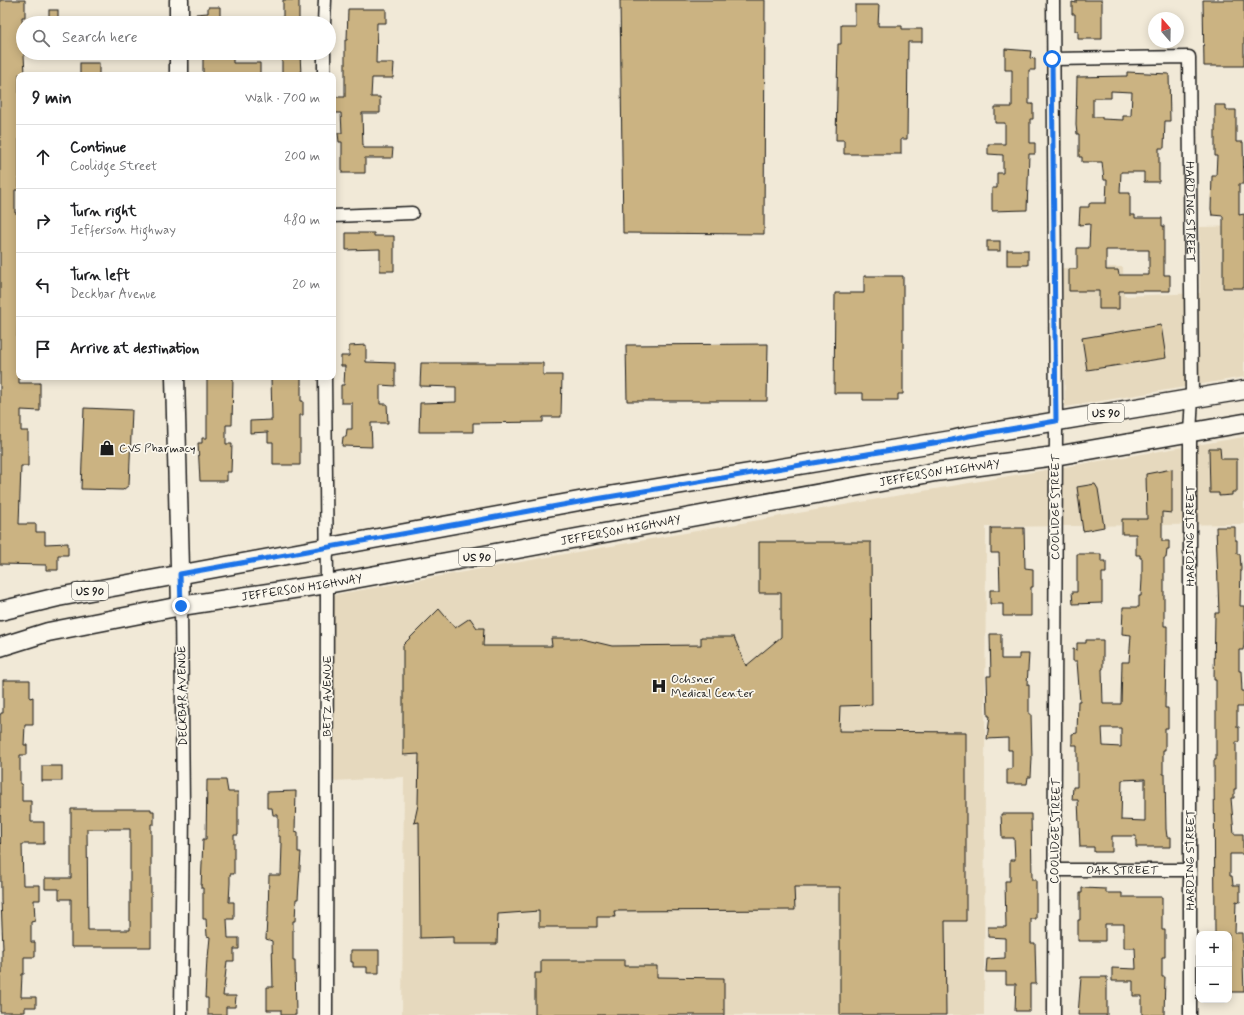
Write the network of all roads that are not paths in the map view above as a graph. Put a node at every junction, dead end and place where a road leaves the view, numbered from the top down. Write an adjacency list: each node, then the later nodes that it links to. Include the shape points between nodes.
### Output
1 (179, 0): 4 (main road)
2 (325, 0): 5 (street)
3 (1052, 0): 6 (street, COOLIDGE STREET)
4 (179, 16)
5 (324, 16)
6 (1052, 59): 16 (street, HARDING STREET, via 1189,57); 17 (street, COOLIDGE STREET)
7 (179, 60): 9 (main road)
8 (324, 60): 10 (street)
9 (179, 72)
10 (324, 72)
11 (412, 213): 12 (street)
12 (336, 216)
13 (175, 380): 22 (main road, DECKBAR AVENUE)
14 (325, 380): 21 (street, BETZ AVENUE)
15 (1244, 390): 16 (main road, US 90)
16 (1192, 398): 17 (main road, US 90); 19 (street, HARDING STREET)
17 (1056, 421): 20 (street, COOLIDGE STREET); 21 (main road, US 90, via 945,442 590,500)
18 (1244, 423): 19 (main road, JEFFERSON HIGHWAY / US 90)
19 (1190, 433): 20 (main road, JEFFERSON HIGHWAY / US 90); 28 (street, HARDING STREET)
20 (1055, 456): 23 (main road, JEFFERSON HIGHWAY / US 90, via 934,472); 27 (street, COOLIDGE STREET)
21 (326, 549): 22 (main road, US 90); 23 (street, BETZ AVENUE)
22 (180, 574): 24 (main road, DECKBAR AVENUE); 25 (main road, US 90, via 58,596)
23 (327, 584): 24 (main road, JEFFERSON HIGHWAY / US 90); 30 (street, BETZ AVENUE)
24 (181, 606): 26 (main road, JEFFERSON HIGHWAY / US 90, via 48,632); 29 (street, DECKBAR AVENUE, via 183,807)
25 (0, 611)
26 (0, 647)
27 (1054, 870): 28 (street, OAK STREET); 31 (street, COOLIDGE STREET)
28 (1190, 870): 32 (street, HARDING STREET)
29 (180, 1015)
30 (326, 1015)
31 (1054, 1015)
32 (1190, 1015)

